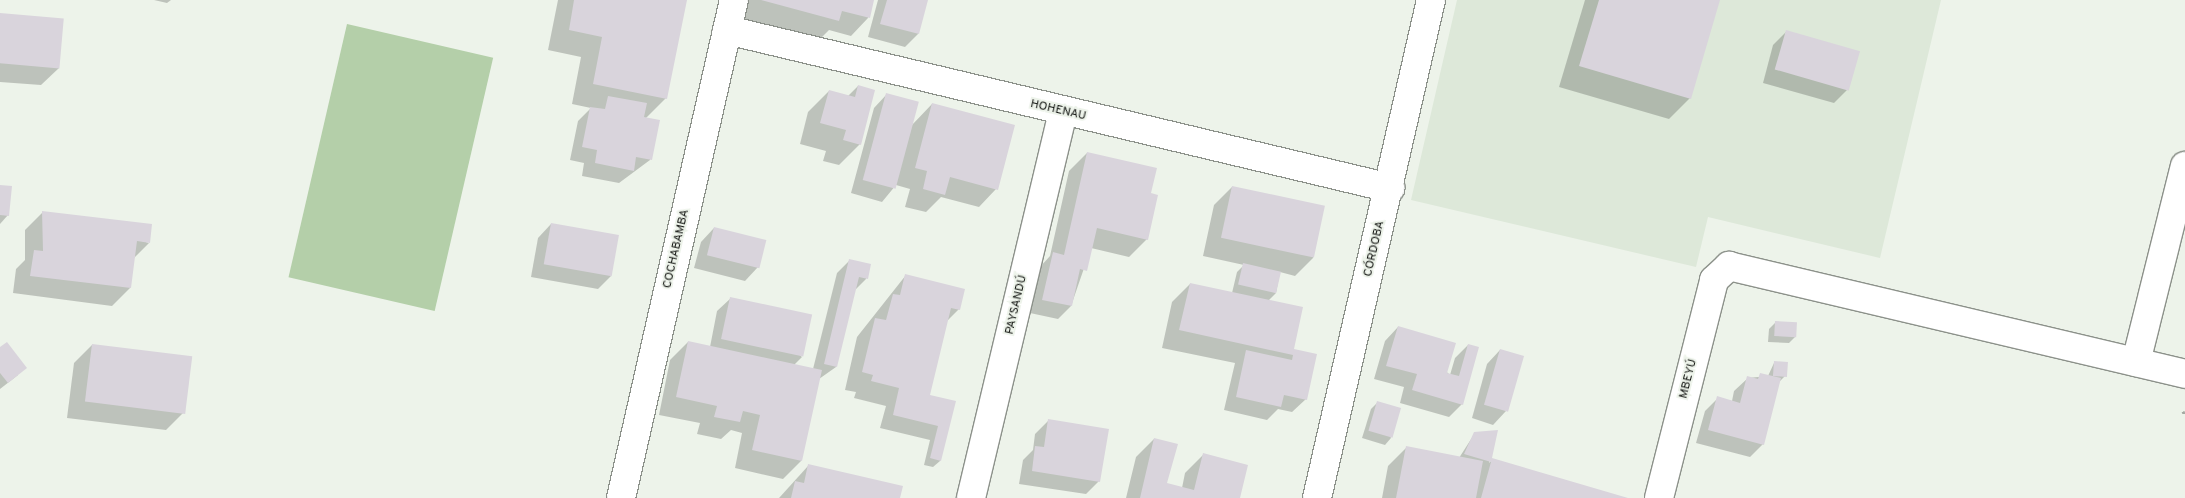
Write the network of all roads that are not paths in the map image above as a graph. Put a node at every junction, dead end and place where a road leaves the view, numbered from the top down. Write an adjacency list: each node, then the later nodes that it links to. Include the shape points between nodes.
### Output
1 (734, 0): 3 (street, COCHABAMBA)
2 (1431, 0): 6 (street, CÓRDOBA)
3 (728, 30): 4 (street, HOHENAU); 9 (street, COCHABAMBA)
4 (1063, 112): 6 (street, HOHENAU); 10 (street, PAYSANDÚ)
5 (2185, 166): 7 (street)
6 (1390, 188): 11 (street, CÓRDOBA)
7 (2136, 362): 8 (street); 12 (street, MBEYÚ, via 1729,266 1714,280)
8 (2185, 374)
9 (621, 498)
10 (971, 498)
11 (1317, 498)
12 (1659, 498)

